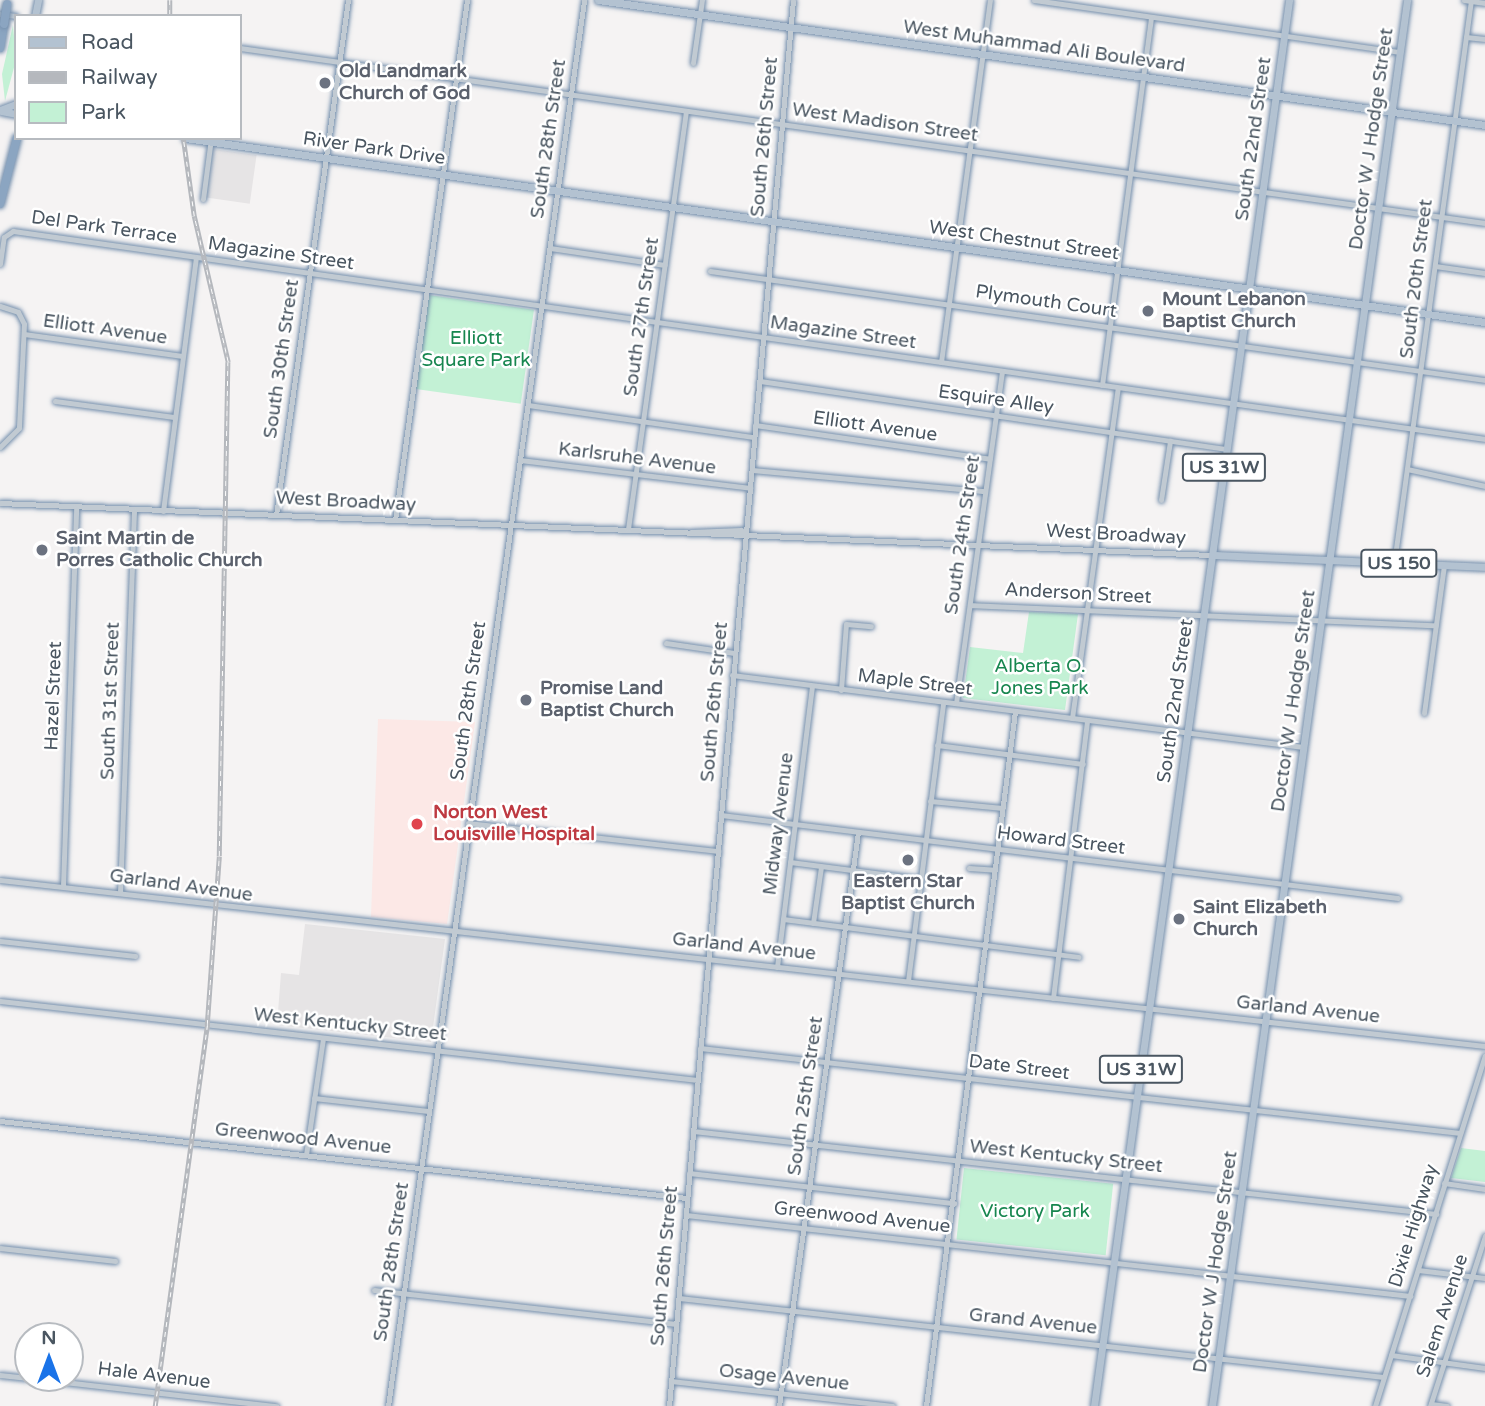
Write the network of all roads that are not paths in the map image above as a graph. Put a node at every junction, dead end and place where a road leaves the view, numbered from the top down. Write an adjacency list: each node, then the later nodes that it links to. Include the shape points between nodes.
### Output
1 (348, 0): 24 (street, South 30th Street)
2 (467, 0): 27 (street)
3 (584, 0): 28 (street, South 28th Street)
4 (598, 0): 14 (main road, West Muhammad Ali Boulevard)
5 (702, 0): 14 (street)
6 (793, 0): 16 (street, South 26th Street)
7 (990, 0): 23 (street)
8 (1034, 0): 15 (street)
9 (1289, 0): 17 (main road, South 22nd Street / US 31W)
10 (1407, 0): 22 (main road, Doctor W J Hodge Street)
11 (1469, 0): 13 (street); 18 (street, South 20th Street)
12 (7, 2): 20 (highway, bridge)
13 (1485, 3)
14 (700, 14): 16 (main road, West Muhammad Ali Boulevard); 25 (street)
15 (1152, 17): 17 (street); 26 (street)
16 (790, 27): 23 (main road, West Muhammad Ali Boulevard); 33 (street, South 26th Street)
17 (1284, 35): 22 (street); 29 (main road, South 22nd Street / US 31W)
18 (1466, 37): 19 (street); 32 (street, South 20th Street)
19 (1485, 40)
20 (0, 48)
21 (242, 48): 24 (street, West Madison Street)
22 (1400, 52): 31 (main road, Doctor W J Hodge Street)
23 (983, 54): 26 (main road, West Muhammad Ali Boulevard); 37 (street)
24 (339, 62): 27 (street, West Madison Street); 38 (street, South 30th Street)
25 (693, 63)
26 (1144, 77): 29 (main road, West Muhammad Ali Boulevard); 39 (street)
27 (456, 78): 28 (street, West Madison Street); 40 (street)
28 (571, 94): 30 (street, West Madison Street); 41 (street, South 28th Street)
29 (1276, 96): 31 (main road, West Muhammad Ali Boulevard); 42 (main road, South 22nd Street / US 31W)
30 (686, 110): 33 (street, West Madison Street); 45 (street, South 27th Street)
31 (1391, 112): 32 (main road, West Muhammad Ali Boulevard); 46 (main road, Doctor W J Hodge Street)
32 (1455, 121): 34 (main road, West Muhammad Ali Boulevard); 47 (street, South 20th Street)
33 (782, 124): 37 (street, West Madison Street); 48 (street, South 26th Street)
34 (1485, 125)
35 (16, 140): 44 (highway)
36 (211, 140): 38 (main road, River Park Drive); 43 (street)
37 (970, 150): 39 (street, West Madison Street); 50 (street)
38 (326, 158): 40 (main road, River Park Drive); 58 (street, South 30th Street)
39 (1132, 173): 42 (street, West Madison Street); 57 (street)
40 (443, 175): 41 (main road, River Park Drive); 62 (street)
41 (558, 191): 45 (main road, West Chestnut Street); 51 (street, South 28th Street)
42 (1262, 191): 46 (street, West Madison Street); 61 (main road, South 22nd Street / US 31W)
43 (203, 199)
44 (0, 204)
45 (673, 207): 48 (main road, West Chestnut Street); 54 (street, South 27th Street)
46 (1378, 208): 47 (street, West Madison Street); 64 (main road, Doctor W J Hodge Street)
47 (1441, 217): 49 (street, West Madison Street); 55 (street, South 20th Street)
48 (774, 222): 50 (main road, West Chestnut Street); 60 (street, South 26th Street)
49 (1485, 223)
50 (956, 247): 57 (main road, West Chestnut Street); 63 (street)
51 (550, 248): 54 (street); 66 (street, South 28th Street)
52 (196, 258): 53 (street, Del Park Terrace, via 7,233); 58 (street, Magazine Street); 74 (street)
53 (0, 264)
54 (665, 265): 68 (street, South 27th Street)
55 (1435, 266): 59 (street); 67 (street, South 20th Street)
56 (710, 271): 60 (street, Plymouth Court)
57 (1118, 271): 61 (main road, West Chestnut Street); 70 (street)
58 (310, 273): 62 (street, Magazine Street); 111 (street, South 30th Street)
59 (1485, 273)
60 (769, 279): 63 (street, Plymouth Court); 72 (street, South 26th Street)
61 (1249, 289): 64 (main road, West Chestnut Street); 73 (main road, South 22nd Street / US 31W)
62 (428, 290): 66 (street, Magazine Street); 112 (street)
63 (949, 304): 70 (street, Plymouth Court); 75 (street)
64 (1365, 305): 67 (main road, West Chestnut Street); 76 (main road, Doctor W J Hodge Street)
65 (0, 306): 71 (street, via 18,312)
66 (542, 306): 68 (street, Magazine Street); 85 (street, South 28th Street)
67 (1429, 314): 69 (main road, West Chestnut Street); 78 (street, South 20th Street)
68 (657, 322): 72 (street, Magazine Street); 89 (street, South 27th Street)
69 (1485, 322)
70 (1111, 327): 73 (street, Plymouth Court); 81 (street)
71 (24, 334): 74 (street, Elliott Avenue); 96 (street, via 19,430)
72 (764, 338): 75 (street, Magazine Street); 80 (street, South 26th Street)
73 (1240, 346): 76 (street, Plymouth Court); 84 (main road, South 22nd Street / US 31W)
74 (182, 356): 87 (street)
75 (941, 362): 77 (street, Magazine Street)
76 (1357, 362): 78 (street, Plymouth Court); 88 (main road, Doctor W J Hodge Street)
77 (1002, 371): 81 (street, Magazine Street); 86 (street, South 24th Street)
78 (1420, 371): 79 (street, Plymouth Court); 91 (street, South 20th Street)
79 (1485, 380)
80 (760, 381): 86 (street, Esquire Alley); 90 (street, South 26th Street)
81 (1102, 386): 82 (street, Magazine Street)
82 (1118, 388): 84 (street, Magazine Street); 92 (street)
83 (55, 401): 87 (street)
84 (1232, 404): 88 (street, Magazine Street); 97 (main road, South 22nd Street / US 31W)
85 (528, 405): 89 (street); 99 (street, South 28th Street)
86 (996, 416): 92 (street, Esquire Alley); 98 (street, South 24th Street)
87 (174, 417): 110 (street)
88 (1348, 420): 91 (street, Magazine Street); 119 (main road, Doctor W J Hodge Street)
89 (643, 421): 93 (street); 102 (street, South 27th Street)
90 (755, 425): 93 (street, South 26th Street); 98 (street, Elliott Avenue)
91 (1412, 429): 94 (street, Magazine Street); 100 (street, South 20th Street)
92 (1112, 432): 95 (street, Esquire Alley); 117 (street)
93 (754, 437): 101 (street, South 26th Street)
94 (1485, 439)
95 (1170, 441): 97 (street, Esquire Alley); 106 (street)
96 (0, 447)
97 (1227, 449): 118 (main road, South 22nd Street / US 31W)
98 (990, 459): 105 (street, South 24th Street)
99 (520, 460): 102 (street, Karlsruhe Avenue); 113 (street, South 28th Street)
100 (1407, 469): 103 (street); 120 (street, South 20th Street)
101 (752, 470): 104 (street, South 26th Street); 105 (street)
102 (636, 474): 104 (street, Karlsruhe Avenue); 114 (street, South 27th Street)
103 (1485, 486)
104 (750, 488): 115 (street, South 26th Street)
105 (985, 491): 116 (street, South 24th Street)
106 (1161, 500)
107 (0, 503): 108 (street, West Broadway)
108 (76, 508): 109 (street, West Broadway); 164 (street, Hazel Street)
109 (134, 510): 110 (street, West Broadway); 165 (street, South 31st Street)
110 (163, 511): 111 (street, West Broadway)
111 (276, 514): 112 (street, West Broadway)
112 (396, 520): 113 (street, West Broadway)
113 (510, 524): 114 (street, West Broadway); 148 (street, South 28th Street)
114 (628, 529): 115 (street, West Broadway, via 741,530)
115 (746, 536): 116 (street, West Broadway); 130 (street, South 26th Street)
116 (978, 545): 117 (street, West Broadway); 123 (street, South 24th Street)
117 (1095, 550): 118 (street, West Broadway); 124 (street)
118 (1212, 555): 119 (main road, West Broadway / US 150); 125 (main road, South 22nd Street / US 31W)
119 (1329, 560): 120 (main road, West Broadway / US 150); 126 (main road, Doctor W J Hodge Street)
120 (1394, 563): 121 (main road, West Broadway / US 150)
121 (1444, 565): 122 (main road, West Broadway / US 150); 127 (street)
122 (1485, 566)
123 (970, 606): 124 (street, Anderson Street); 135 (street, South 24th Street)
124 (1087, 611): 125 (street, Anderson Street); 138 (street)
125 (1204, 615): 126 (street, Anderson Street); 140 (main road, South 22nd Street / US 31W)
126 (1321, 620): 127 (street, Anderson Street); 142 (main road, Doctor W J Hodge Street)
127 (1436, 625): 137 (street)
128 (871, 626): 133 (street, via 846,624)
129 (666, 643): 130 (street)
130 (734, 653): 131 (street, South 26th Street)
131 (732, 675): 132 (street, Maple Street); 147 (street, South 26th Street)
132 (812, 686): 133 (street, Maple Street); 149 (street, Midway Avenue)
133 (841, 690): 134 (street, Maple Street)
134 (943, 702): 135 (street, Maple Street); 141 (street)
135 (956, 703): 136 (street, Maple Street)
136 (1015, 711): 138 (street, Maple Street); 143 (street)
137 (1424, 713)
138 (1072, 718): 139 (street, Maple Street)
139 (1087, 720): 140 (street, Maple Street); 144 (street)
140 (1188, 733): 142 (street, Maple Street); 159 (main road, South 22nd Street / US 31W)
141 (937, 745): 143 (street); 145 (street)
142 (1303, 747): 163 (main road, Doctor W J Hodge Street)
143 (1010, 754): 144 (street); 146 (street)
144 (1083, 764): 154 (street)
145 (930, 801): 146 (street); 151 (street)
146 (1003, 808): 152 (street)
147 (721, 815): 149 (street, Howard Street); 153 (street, South 26th Street)
148 (468, 823): 153 (street); 170 (street, South 28th Street)
149 (794, 824): 150 (street, Howard Street); 155 (street, Midway Avenue)
150 (858, 832): 151 (street, Howard Street); 160 (street, South 25th Street)
151 (926, 840): 152 (street, Howard Street); 161 (street)
152 (998, 849): 154 (street, Howard Street); 158 (street)
153 (718, 850): 177 (street, South 26th Street)
154 (1071, 858): 159 (street, Howard Street); 174 (street)
155 (790, 862): 156 (street); 167 (street, Midway Avenue)
156 (821, 867): 160 (street); 168 (street)
157 (969, 868): 158 (street)
158 (995, 870): 173 (street)
159 (1168, 871): 163 (street, Howard Street); 184 (main road, South 22nd Street / US 31W)
160 (853, 872): 161 (street); 169 (street, South 25th Street)
161 (921, 879): 171 (street)
162 (0, 880): 164 (street, Garland Avenue)
163 (1284, 885): 166 (street, Howard Street); 185 (main road, Doctor W J Hodge Street)
164 (63, 886): 165 (street, Garland Avenue)
165 (120, 894): 170 (street, Garland Avenue)
166 (1398, 898)
167 (783, 919): 168 (street); 178 (street, Midway Avenue)
168 (813, 923): 169 (street)
169 (846, 928): 171 (street); 179 (street, South 25th Street)
170 (453, 930): 177 (street, Garland Avenue); 189 (street, South 28th Street)
171 (913, 936): 173 (street); 180 (street)
172 (0, 941): 175 (street)
173 (986, 944): 174 (street); 181 (street)
174 (1059, 954): 176 (street); 182 (street)
175 (135, 956)
176 (1079, 957)
177 (708, 959): 178 (street, Garland Avenue); 188 (street, South 26th Street)
178 (777, 967): 179 (street, Garland Avenue)
179 (839, 974): 180 (street, Garland Avenue); 191 (street, South 25th Street)
180 (908, 981): 181 (street, Garland Avenue)
181 (982, 990): 182 (street, Garland Avenue); 192 (street)
182 (1053, 998): 184 (street, Garland Avenue)
183 (0, 1001): 186 (street, West Kentucky Street)
184 (1149, 1008): 185 (street, Garland Avenue); 196 (main road, South 22nd Street / US 31W)
185 (1265, 1021): 187 (street, Garland Avenue); 198 (main road, Doctor W J Hodge Street)
186 (323, 1038): 189 (street, West Kentucky Street); 197 (street)
187 (1485, 1046)
188 (701, 1048): 191 (street, Date Street); 193 (street, South 26th Street)
189 (437, 1051): 193 (street, West Kentucky Street); 199 (street, South 28th Street)
190 (1485, 1056): 194 (street, Dixie Highway)
191 (827, 1062): 192 (street, Date Street); 203 (street, South 25th Street)
192 (971, 1078): 196 (street, Date Street); 205 (street)
193 (698, 1080): 201 (street, South 26th Street)
194 (1477, 1081): 195 (street); 202 (street, Dixie Highway)
195 (1485, 1082)
196 (1137, 1097): 198 (street, Date Street); 208 (main road, South 22nd Street / US 31W)
197 (314, 1098): 199 (street); 204 (street)
198 (1253, 1110): 202 (street, Date Street); 212 (main road, Doctor W J Hodge Street)
199 (428, 1111): 206 (street, South 28th Street)
200 (0, 1121): 204 (street, Greenwood Avenue)
201 (693, 1131): 203 (street, West Kentucky Street); 207 (street, South 26th Street)
202 (1460, 1133): 209 (street, Dixie Highway)
203 (815, 1145): 205 (street, West Kentucky Street); 210 (street, South 25th Street)
204 (306, 1156): 206 (street, Greenwood Avenue)
205 (960, 1161): 208 (street, West Kentucky Street); 214 (street)
206 (421, 1168): 213 (street, Greenwood Avenue); 228 (street, South 28th Street)
207 (689, 1173): 210 (street); 213 (street, South 26th Street)
208 (1126, 1180): 212 (street, West Kentucky Street); 222 (main road, South 22nd Street / US 31W)
209 (1444, 1183): 211 (street); 216 (street, Dixie Highway)
210 (809, 1186): 214 (street); 217 (street, South 25th Street)
211 (1485, 1189)
212 (1241, 1192): 216 (street, West Kentucky Street); 224 (main road, Doctor W J Hodge Street)
213 (686, 1198): 215 (street, South 26th Street)
214 (954, 1203): 219 (street)
215 (686, 1214): 217 (street, Greenwood Avenue); 230 (street, South 26th Street)
216 (1436, 1214): 223 (street, Dixie Highway)
217 (804, 1227): 219 (street, Greenwood Avenue); 231 (street, South 25th Street)
218 (1485, 1236): 225 (street, Salem Avenue)
219 (948, 1244): 222 (street, Greenwood Avenue); 233 (street)
220 (0, 1248): 221 (street)
221 (115, 1261)
222 (1114, 1262): 224 (street, Greenwood Avenue); 234 (main road, South 22nd Street / US 31W)
223 (1418, 1270): 225 (street); 229 (street, Dixie Highway)
224 (1230, 1275): 229 (street, Greenwood Avenue); 236 (main road, Doctor W J Hodge Street)
225 (1472, 1277): 226 (street); 237 (street, Salem Avenue)
226 (1485, 1278)
227 (374, 1290): 228 (street)
228 (403, 1293): 232 (street); 245 (street, South 28th Street)
229 (1410, 1296): 235 (street, Dixie Highway)
230 (678, 1298): 231 (street, Grand Avenue); 232 (street, South 26th Street)
231 (792, 1311): 233 (street, Grand Avenue); 242 (street, South 25th Street)
232 (676, 1324): 240 (street, South 26th Street)
233 (936, 1327): 234 (street, Grand Avenue); 249 (street)
234 (1103, 1345): 236 (street, Grand Avenue); 250 (main road, South 22nd Street / US 31W)
235 (1391, 1355): 237 (street); 239 (street, Dixie Highway)
236 (1218, 1358): 239 (street, Grand Avenue); 251 (main road, Doctor W J Hodge Street)
237 (1445, 1362): 238 (street); 243 (street, Salem Avenue)
238 (1485, 1367)
239 (1384, 1377): 252 (street, Dixie Highway)
240 (671, 1381): 242 (street, Osage Avenue); 246 (street, South 26th Street)
241 (84, 1384): 244 (street, Hale Avenue)
242 (781, 1394): 247 (street, South 25th Street); 248 (street, Osage Avenue)
243 (1430, 1405): 253 (street)
244 (276, 1406)
245 (388, 1406)
246 (669, 1406)
247 (779, 1406)
248 (893, 1406)
249 (926, 1406)
250 (1094, 1406)
251 (1212, 1406)
252 (1375, 1406)
253 (1447, 1406)

